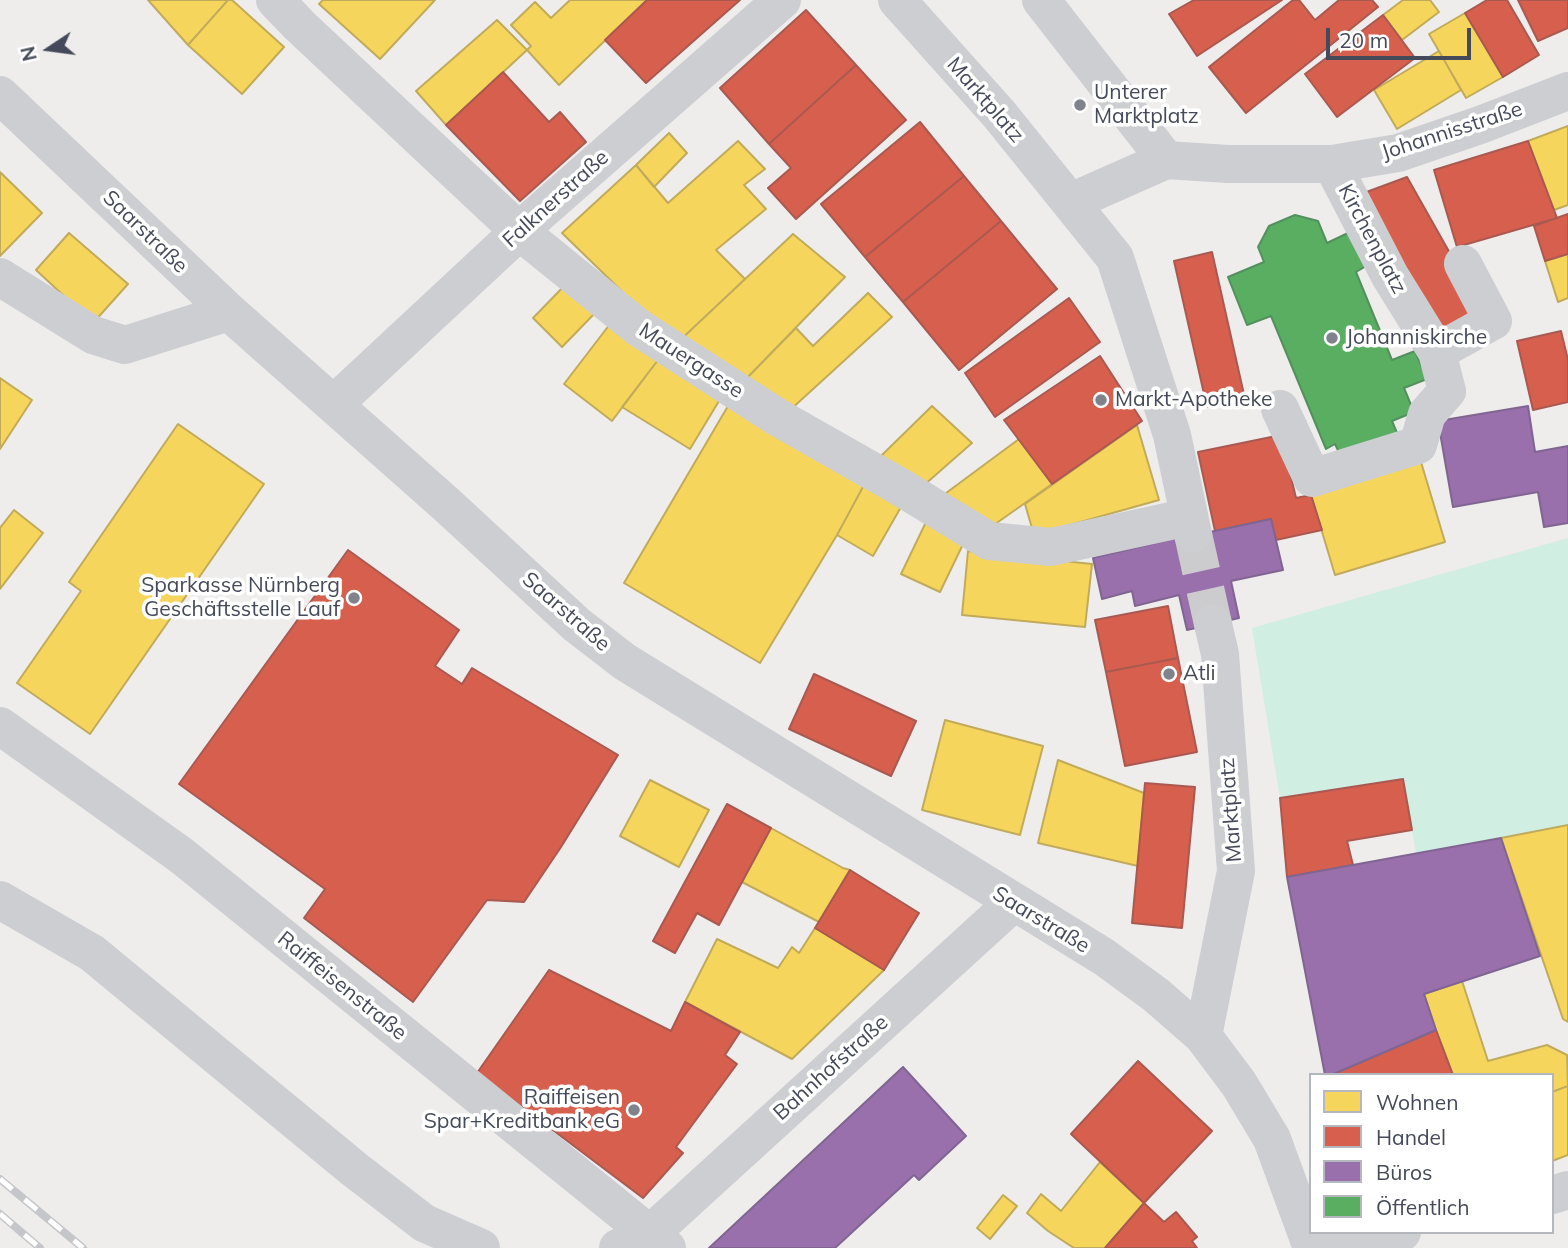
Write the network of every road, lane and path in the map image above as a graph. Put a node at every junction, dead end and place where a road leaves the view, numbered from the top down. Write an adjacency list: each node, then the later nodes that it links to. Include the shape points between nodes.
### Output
1 (275, 0): 10 (street, Mauergasse)
2 (782, 0): 10 (street, Falknerstraße)
3 (897, 0): 9 (street, Marktplatz)
4 (1041, 0): 7 (street)
5 (1568, 91): 8 (street, Johannisstraße, via 1398,153)
6 (0, 94): 13 (street, Saarstraße)
7 (1166, 160): 8 (street, Johannisstraße); 9 (street)
8 (1332, 164): 14 (street, Kirchenplatz, via 1390,276)
9 (1071, 202): 17 (street, Marktplatz, via 1115,258 1172,436)
10 (519, 231): 15 (street, Falknerstraße); 17 (street, Mauergasse, via 639,328 777,417 989,541 1051,547)
11 (1463, 264): 14 (street, via 1493,321)
12 (0, 277): 13 (street, via 93,335 125,345)
13 (229, 312): 15 (street, Saarstraße)
14 (1437, 352): 16 (street, Kirchenplatz, via 1447,391 1427,414 1418,445 1312,478)
15 (334, 404): 21 (street, Saarstraße, via 577,625 625,662)
16 (1280, 409)
17 (1191, 526)
18 (1213, 624): 22 (street, Marktplatz, via 1220,654 1236,871)
19 (0, 726): 24 (street, Raiffeisenstraße, via 182,856)
20 (0, 900): 25 (street, via 92,953 424,1223)
21 (1013, 903): 22 (street, Saarstraße, via 1104,957); 24 (street, Bahnhofstraße)
22 (1203, 1036): 26 (street, Saarstraße, via 1272,1139)
23 (1394, 1234): 27 (street)
24 (645, 1243)
25 (481, 1248)
26 (1312, 1248)
27 (1331, 1248)

